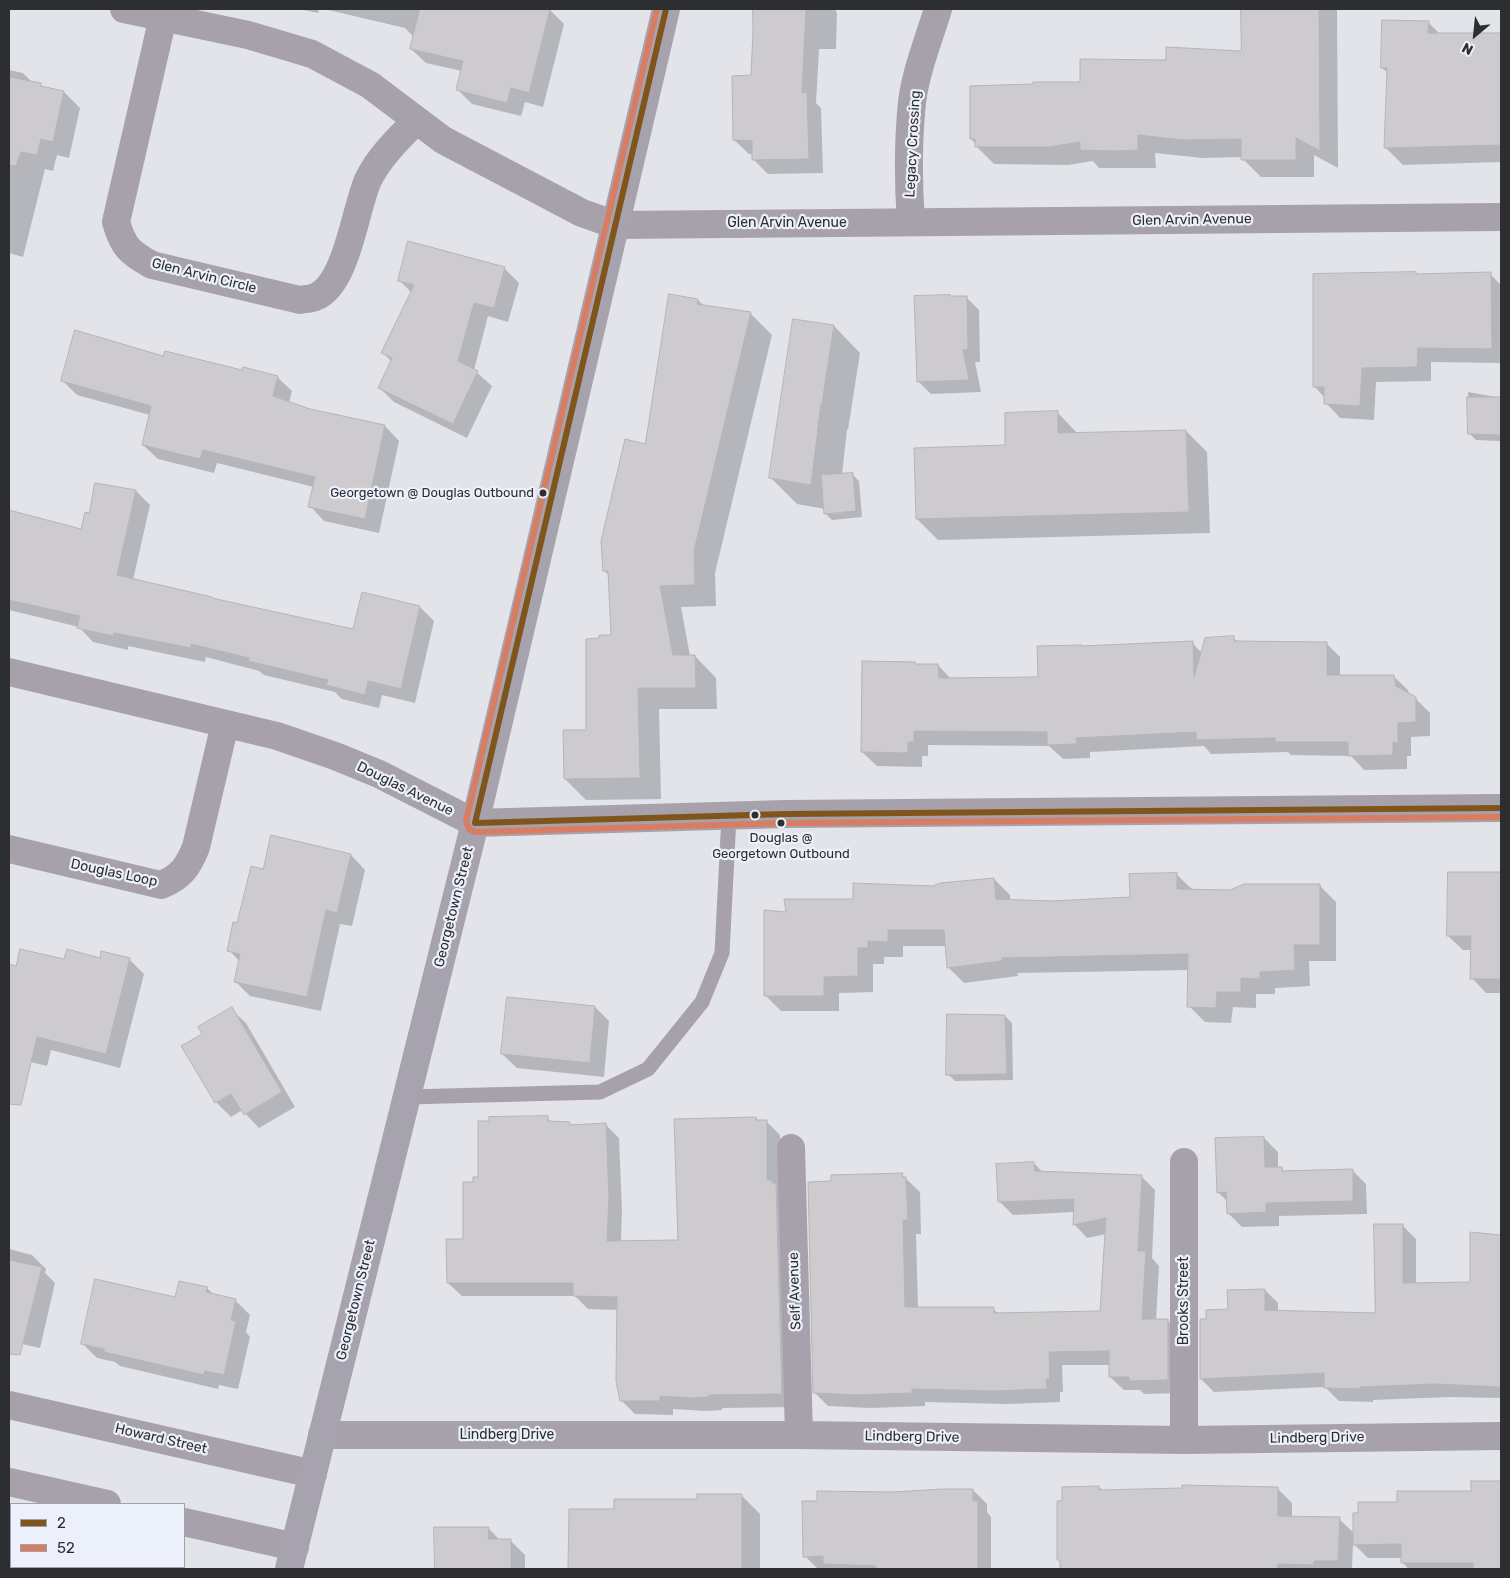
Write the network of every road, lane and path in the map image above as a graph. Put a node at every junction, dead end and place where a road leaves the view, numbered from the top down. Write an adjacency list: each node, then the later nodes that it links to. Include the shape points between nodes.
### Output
1 (124, 9): 4 (street, Glen Arvin Avenue)
2 (666, 9): 8 (main road, Georgetown Street)
3 (938, 9): 7 (street, Legacy Crossing, via 912,101 908,182)
4 (163, 17): 5 (street, Glen Arvin Avenue, via 248,35 312,54 370,85); 5 (street, Glen Arvin Circle, via 116,222 120,239 135,256 152,265 300,300 317,296 328,287 342,265 368,180 392,145)
5 (416, 121): 8 (street, Glen Arvin Avenue, via 443,140 582,213)
6 (1501, 217): 7 (street, Glen Arvin Avenue)
7 (911, 222): 8 (street, Glen Arvin Avenue)
8 (616, 224): 13 (main road, Georgetown Street)
9 (9, 672): 10 (street, Douglas Avenue)
10 (225, 724): 13 (street, Douglas Avenue, via 277,736 335,756 379,774); 14 (street, Douglas Loop, via 196,847 175,880 161,885)
11 (1501, 808): 12 (street, Douglas Avenue)
12 (730, 816): 13 (street, Douglas Avenue); 15 (lane, via 722,953 702,1002 648,1069 600,1092)
13 (475, 823): 15 (main road, Georgetown Street)
14 (9, 849)
15 (407, 1097): 19 (main road, Georgetown Street)
16 (791, 1148): 20 (street, Self Avenue)
17 (1184, 1162): 22 (street, Brooks Street)
18 (9, 1405): 23 (street, Howard Street)
19 (322, 1435): 20 (street, Lindberg Drive); 23 (main road, Georgetown Street)
20 (799, 1435): 22 (street, Lindberg Drive)
21 (1501, 1436): 22 (street, Lindberg Drive)
22 (1184, 1440)
23 (313, 1474): 27 (main road, Georgetown Street)
24 (9, 1482): 25 (street)
25 (102, 1503)
26 (185, 1522): 27 (street)
27 (292, 1558)

